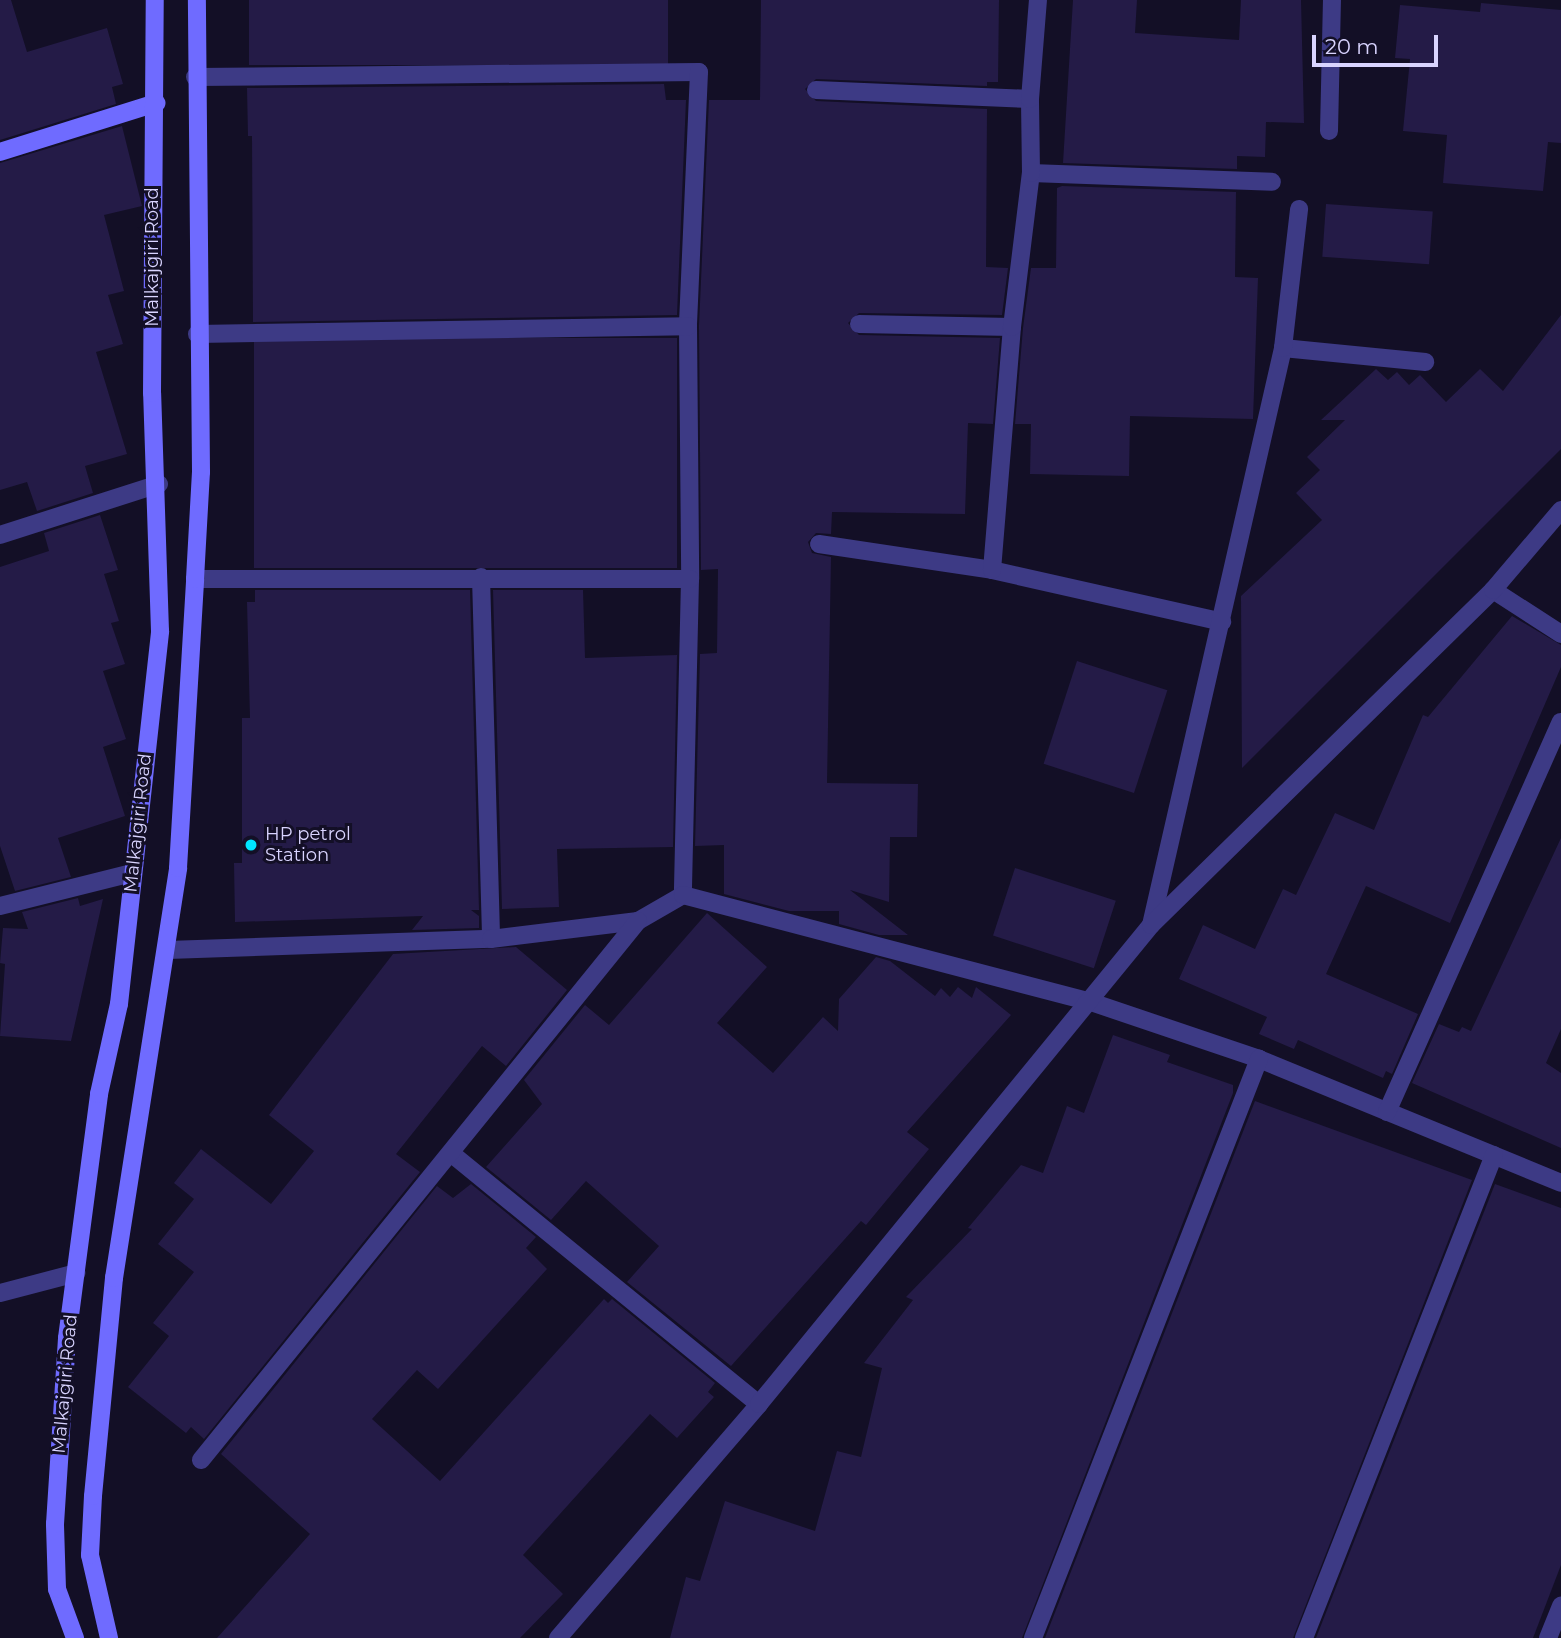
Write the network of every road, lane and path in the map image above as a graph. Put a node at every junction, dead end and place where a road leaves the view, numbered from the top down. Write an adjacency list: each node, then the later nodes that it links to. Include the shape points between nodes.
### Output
1 (155, 0): 8 (main road, Malkajgiri Road)
2 (197, 0): 5 (main road)
3 (1038, 0): 7 (street)
4 (1332, 0): 9 (street)
5 (195, 77): 15 (street, via 699,72); 17 (main road)
6 (816, 90): 7 (street)
7 (1030, 99): 11 (street)
8 (156, 103): 10 (main road); 20 (main road, Malkajgiri Road, via 152,393)
9 (1329, 131)
10 (0, 152)
11 (1031, 173): 12 (street); 16 (street)
12 (1272, 182)
13 (1298, 209): 18 (street)
14 (859, 324): 16 (street)
15 (688, 326): 17 (street); 27 (street)
16 (1012, 327): 24 (street)
17 (197, 334): 26 (main road, via 201,472)
18 (1283, 348): 19 (street); 29 (street)
19 (1425, 362)
20 (159, 484): 22 (street); 32 (main road, Malkajgiri Road, via 160,631)
21 (1561, 510): 28 (street)
22 (0, 536)
23 (819, 544): 24 (street)
24 (992, 570): 29 (street)
25 (481, 577): 26 (street); 27 (street); 37 (street)
26 (195, 579): 38 (main road, via 178,868)
27 (690, 579): 33 (street)
28 (1493, 590): 30 (street); 36 (street)
29 (1222, 622): 36 (street)
30 (1561, 634)
31 (1561, 722): 41 (street)
32 (132, 873): 34 (street); 45 (main road, Malkajgiri Road, via 119,1003 99,1094)
33 (683, 895): 35 (street); 39 (street)
34 (0, 906)
35 (638, 921): 37 (street); 42 (street)
36 (1151, 925): 39 (street)
37 (491, 939): 38 (street)
38 (168, 950): 50 (main road, via 151,1027 114,1278 94,1482 90,1555)
39 (1088, 1002): 40 (street); 47 (street)
40 (1259, 1059): 41 (street); 53 (street)
41 (1387, 1112): 43 (street)
42 (452, 1154): 47 (street); 48 (street)
43 (1494, 1155): 44 (street); 54 (street)
44 (1561, 1183)
45 (76, 1273): 46 (street); 51 (main road, Malkajgiri Road, via 67,1338 55,1524 57,1589)
46 (0, 1293)
47 (759, 1404): 52 (street)
48 (201, 1460)
49 (1561, 1605): 55 (street)
50 (105, 1637)
51 (75, 1638)
52 (558, 1638)
53 (1033, 1638)
54 (1304, 1638)
55 (1548, 1638)

